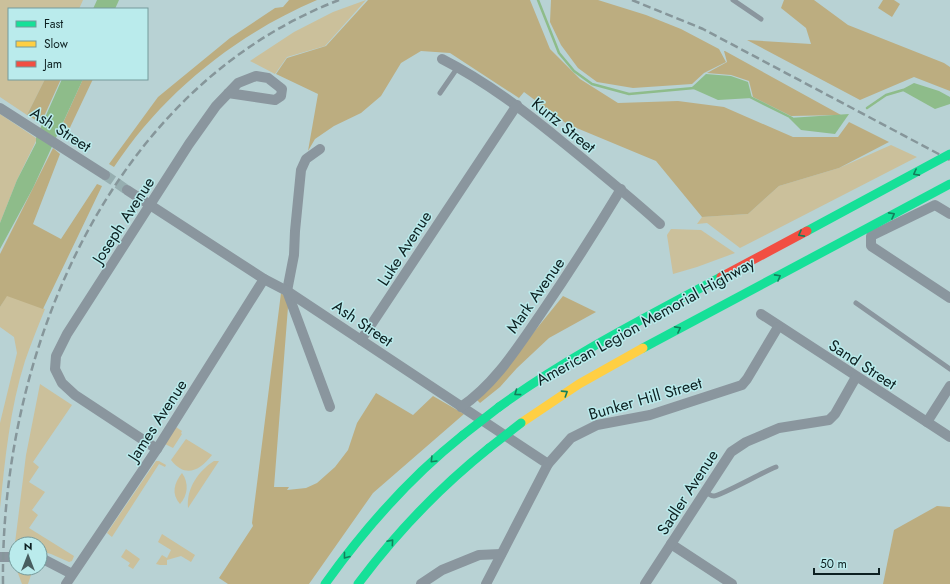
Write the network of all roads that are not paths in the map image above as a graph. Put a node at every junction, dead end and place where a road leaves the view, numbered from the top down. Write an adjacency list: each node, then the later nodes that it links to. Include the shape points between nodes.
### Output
1 (733, 0): 2 (lane)
2 (761, 19)
3 (442, 59): 4 (street, Kurtz Street)
4 (458, 67): 6 (lane); 7 (street, Kurtz Street)
5 (228, 93): 15 (street, Joseph Avenue, via 189,144)
6 (440, 93)
7 (517, 105): 13 (street, Kurtz Street); 24 (street, Luke Avenue)
8 (0, 108): 11 (street, Ash Street)
9 (320, 149): 19 (street, via 310,154 301,170 294,255)
10 (950, 154): 41 (highway, American Legion Memorial Highway, one-way to 41, bridge, via 543,375 441,453 396,497)
11 (105, 175)
12 (950, 184): 42 (highway, American Legion Memorial Highway, one-way to 12, bridge, via 417,513 463,468 521,423 592,376)
13 (621, 189): 17 (street, Kurtz Street); 28 (street, Mark Avenue, via 579,257 521,342 492,380)
14 (126, 190): 15 (street, Ash Street)
15 (150, 206): 18 (street, Ash Street); 32 (street, Joseph Avenue, via 67,334 56,356 55,369 62,384 76,395)
16 (950, 214): 20 (street, via 935,205 871,236 871,246)
17 (660, 224)
18 (264, 280): 19 (street, Ash Street); 32 (street, James Avenue)
19 (287, 291): 24 (street, Ash Street); 29 (street)
20 (950, 298)
21 (856, 303): 25 (lane)
22 (761, 314): 23 (street, Sand Street)
23 (778, 327): 26 (street, Sand Street); 33 (street, Bunker Hill Street, via 742,385 650,415 597,425 571,438)
24 (361, 340): 28 (street, Ash Street)
25 (950, 369)
26 (856, 377): 30 (street, Sand Street); 35 (street, Sadler Avenue, via 829,420 793,425 746,442 731,452)
27 (950, 386): 30 (street)
28 (461, 406): 33 (street, Ash Street)
29 (330, 407)
30 (927, 422): 31 (street, Sand Street)
31 (950, 437)
32 (158, 448): 39 (street, James Avenue)
33 (548, 464): 37 (street)
34 (776, 466): 35 (lane, via 722,494 714,496)
35 (705, 492): 36 (street, Sadler Avenue)
36 (671, 544): 45 (street, Sadler Avenue); 46 (street)
37 (501, 554): 43 (street, via 479,555 442,570); 44 (street)
38 (48, 562): 39 (street)
39 (72, 574): 40 (street, James Avenue)
40 (66, 584)
41 (326, 584)
42 (358, 584)
43 (420, 584)
44 (486, 584)
45 (645, 584)
46 (732, 584)

